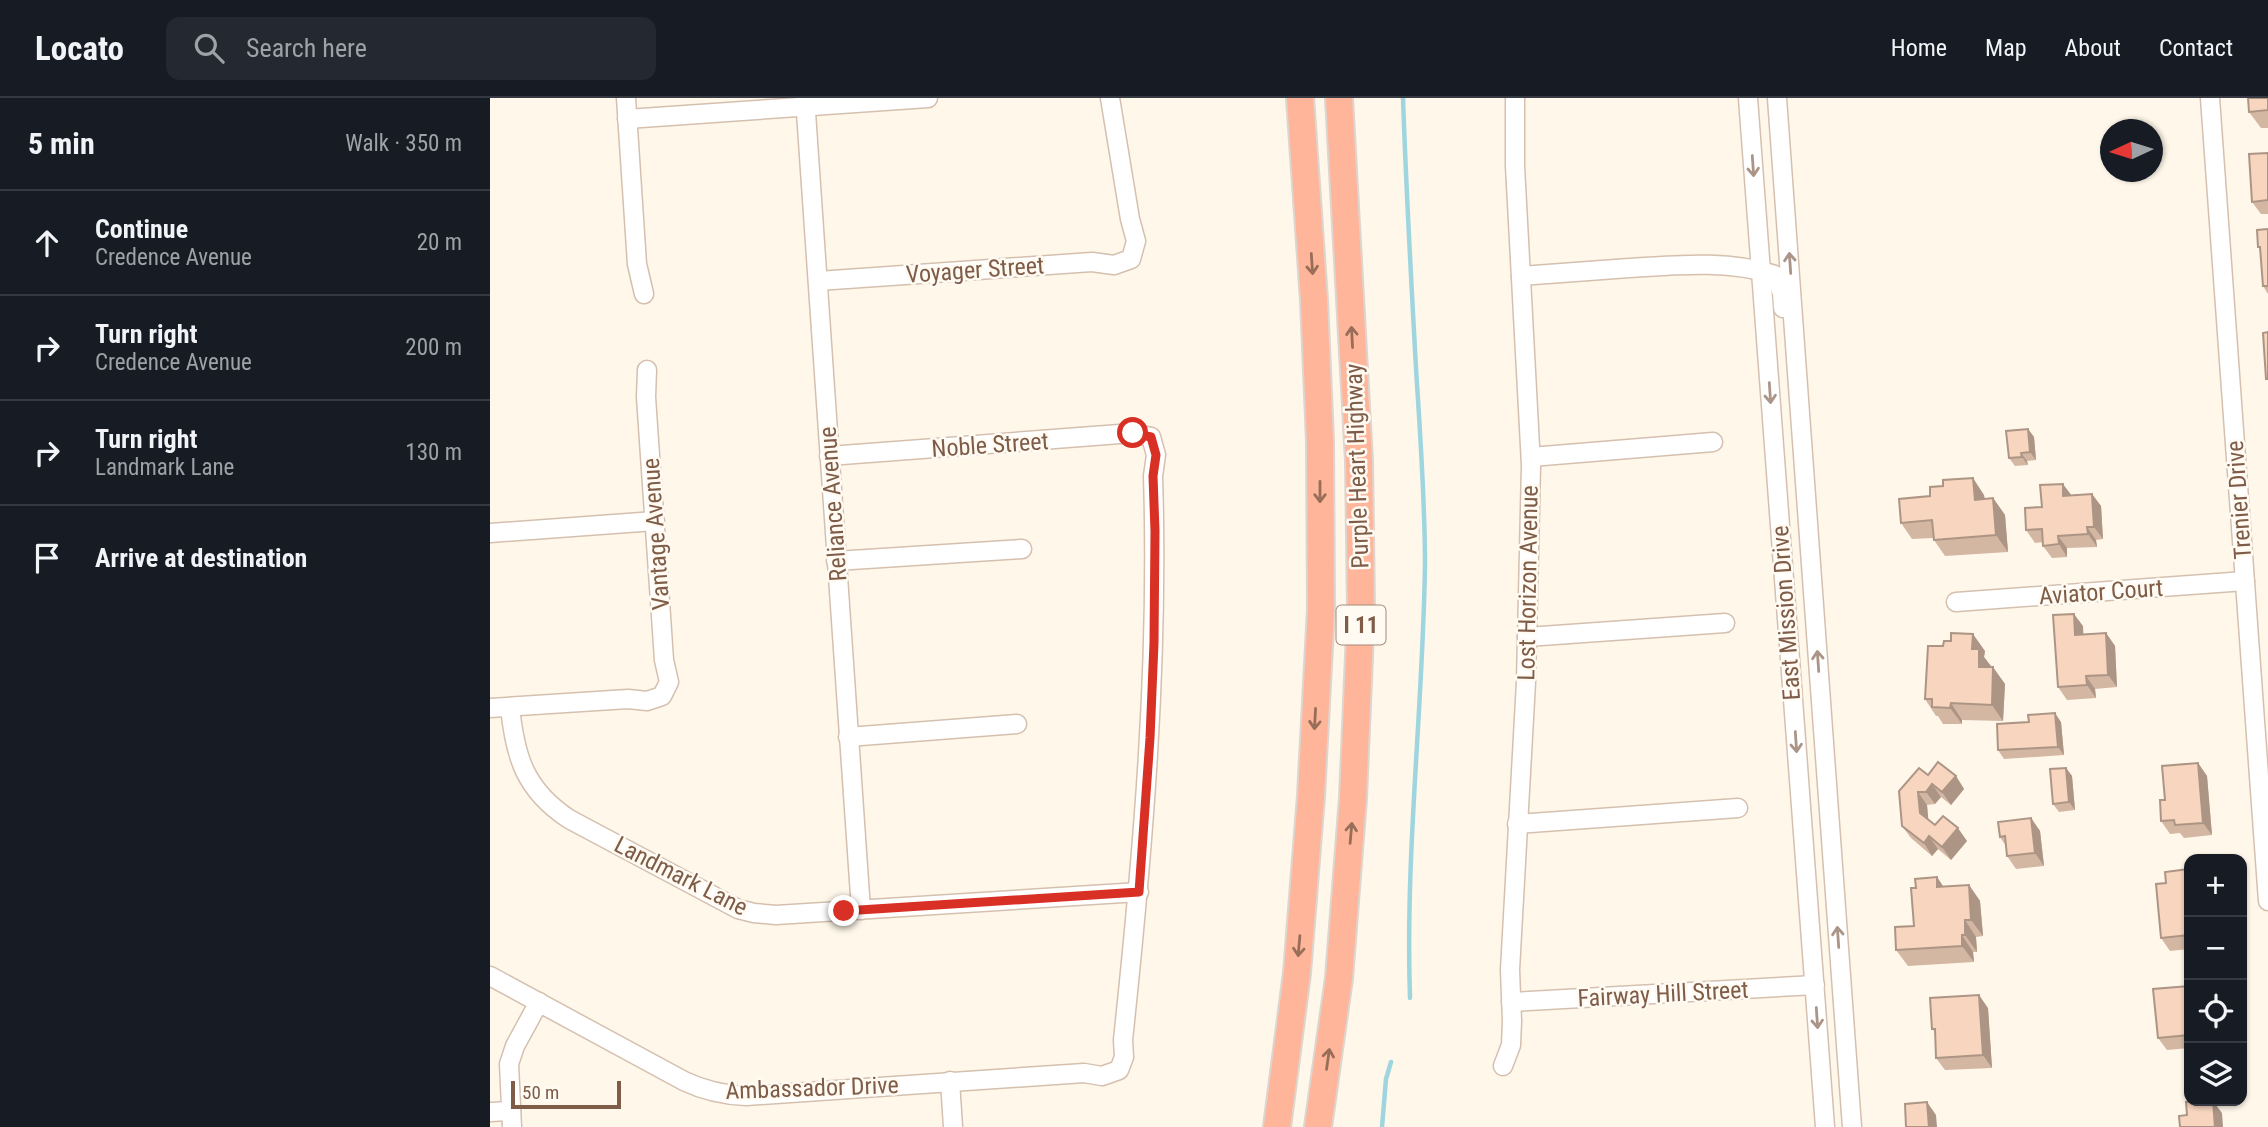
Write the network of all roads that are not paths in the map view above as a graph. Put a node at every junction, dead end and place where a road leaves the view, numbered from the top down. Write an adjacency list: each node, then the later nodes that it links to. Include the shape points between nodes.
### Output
1 (626, 98): 12 (street)
2 (928, 98): 10 (street)
3 (1111, 98): 16 (street, Voyager Street, via 1136,242 1130,259 1114,265 1092,262)
4 (1294, 98): 13 (highway)
5 (1300, 98): 13 (highway, Purple Heart Highway / I 11)
6 (1515, 98): 15 (street, Lost Horizon Avenue)
7 (1748, 98): 14 (street, East Mission Drive, one-way to 14)
8 (1777, 98): 22 (street, East Mission Drive, one-way to 8)
9 (2210, 98): 27 (street, Trenier Drive)
10 (805, 102): 12 (street); 16 (street, Reliance Avenue)
11 (1341, 106): 50 (highway, Purple Heart Highway / I 11, one-way to 11, via 1340,964 1361,609 1359,461)
12 (627, 118): 17 (street)
13 (1308, 196): 49 (highway, Purple Heart Highway / I 11, one-way to 49, via 1320,441 1321,609 1297,972)
14 (1761, 270): 15 (street, via 1672,265); 22 (street, via 1775,275 1782,293 1792,420); 41 (street, East Mission Drive, one-way to 41)
15 (1521, 276): 21 (street, Lost Horizon Avenue)
16 (818, 281): 20 (street, Reliance Avenue)
17 (643, 295)
18 (647, 370): 23 (street, Vantage Avenue)
19 (1713, 442): 21 (street)
20 (829, 456): 26 (street, Reliance Avenue); 37 (street, Noble Street, via 1133,433 1151,437 1156,455 1154,643)
21 (1531, 457): 30 (street, Lost Horizon Avenue)
22 (1804, 457): 52 (street, East Mission Drive, one-way to 22)
23 (655, 521): 24 (street); 31 (street, Vantage Avenue, via 669,682 662,696 647,701)
24 (490, 533)
25 (1022, 549): 26 (street)
26 (836, 561): 34 (street, Reliance Avenue)
27 (2245, 581): 28 (street, Aviator Court); 38 (street, Trenier Drive)
28 (1956, 602)
29 (1725, 623): 30 (street)
30 (1527, 637): 36 (street, Lost Horizon Avenue)
31 (510, 707): 32 (street); 39 (street, Landmark Lane, via 524,773 541,797 569,819 738,909 776,915)
32 (490, 708)
33 (1017, 724): 34 (street)
34 (848, 737): 39 (street, Reliance Avenue)
35 (1738, 808): 36 (street)
36 (1517, 824): 43 (street, Lost Horizon Avenue)
37 (1139, 892): 39 (street, Landmark Lane); 45 (street, Ambassador Drive, via 1124,1057 1119,1070 1102,1076 1084,1073)
38 (2268, 901)
39 (861, 910)
40 (490, 976): 42 (street, Ambassador Drive)
41 (1815, 985): 43 (street, Fairway Hill Street); 51 (street, East Mission Drive, one-way to 51)
42 (539, 1002): 45 (street, Ambassador Drive, via 684,1081 724,1095); 47 (street, via 509,1064)
43 (1511, 1002): 44 (street, Lost Horizon Avenue, via 1511,1045)
44 (1503, 1066)
45 (950, 1081): 48 (street)
46 (490, 1112): 47 (street)
47 (512, 1119)
48 (953, 1127)
49 (1277, 1127)
50 (1318, 1127)
51 (1825, 1127)
52 (1852, 1127)

